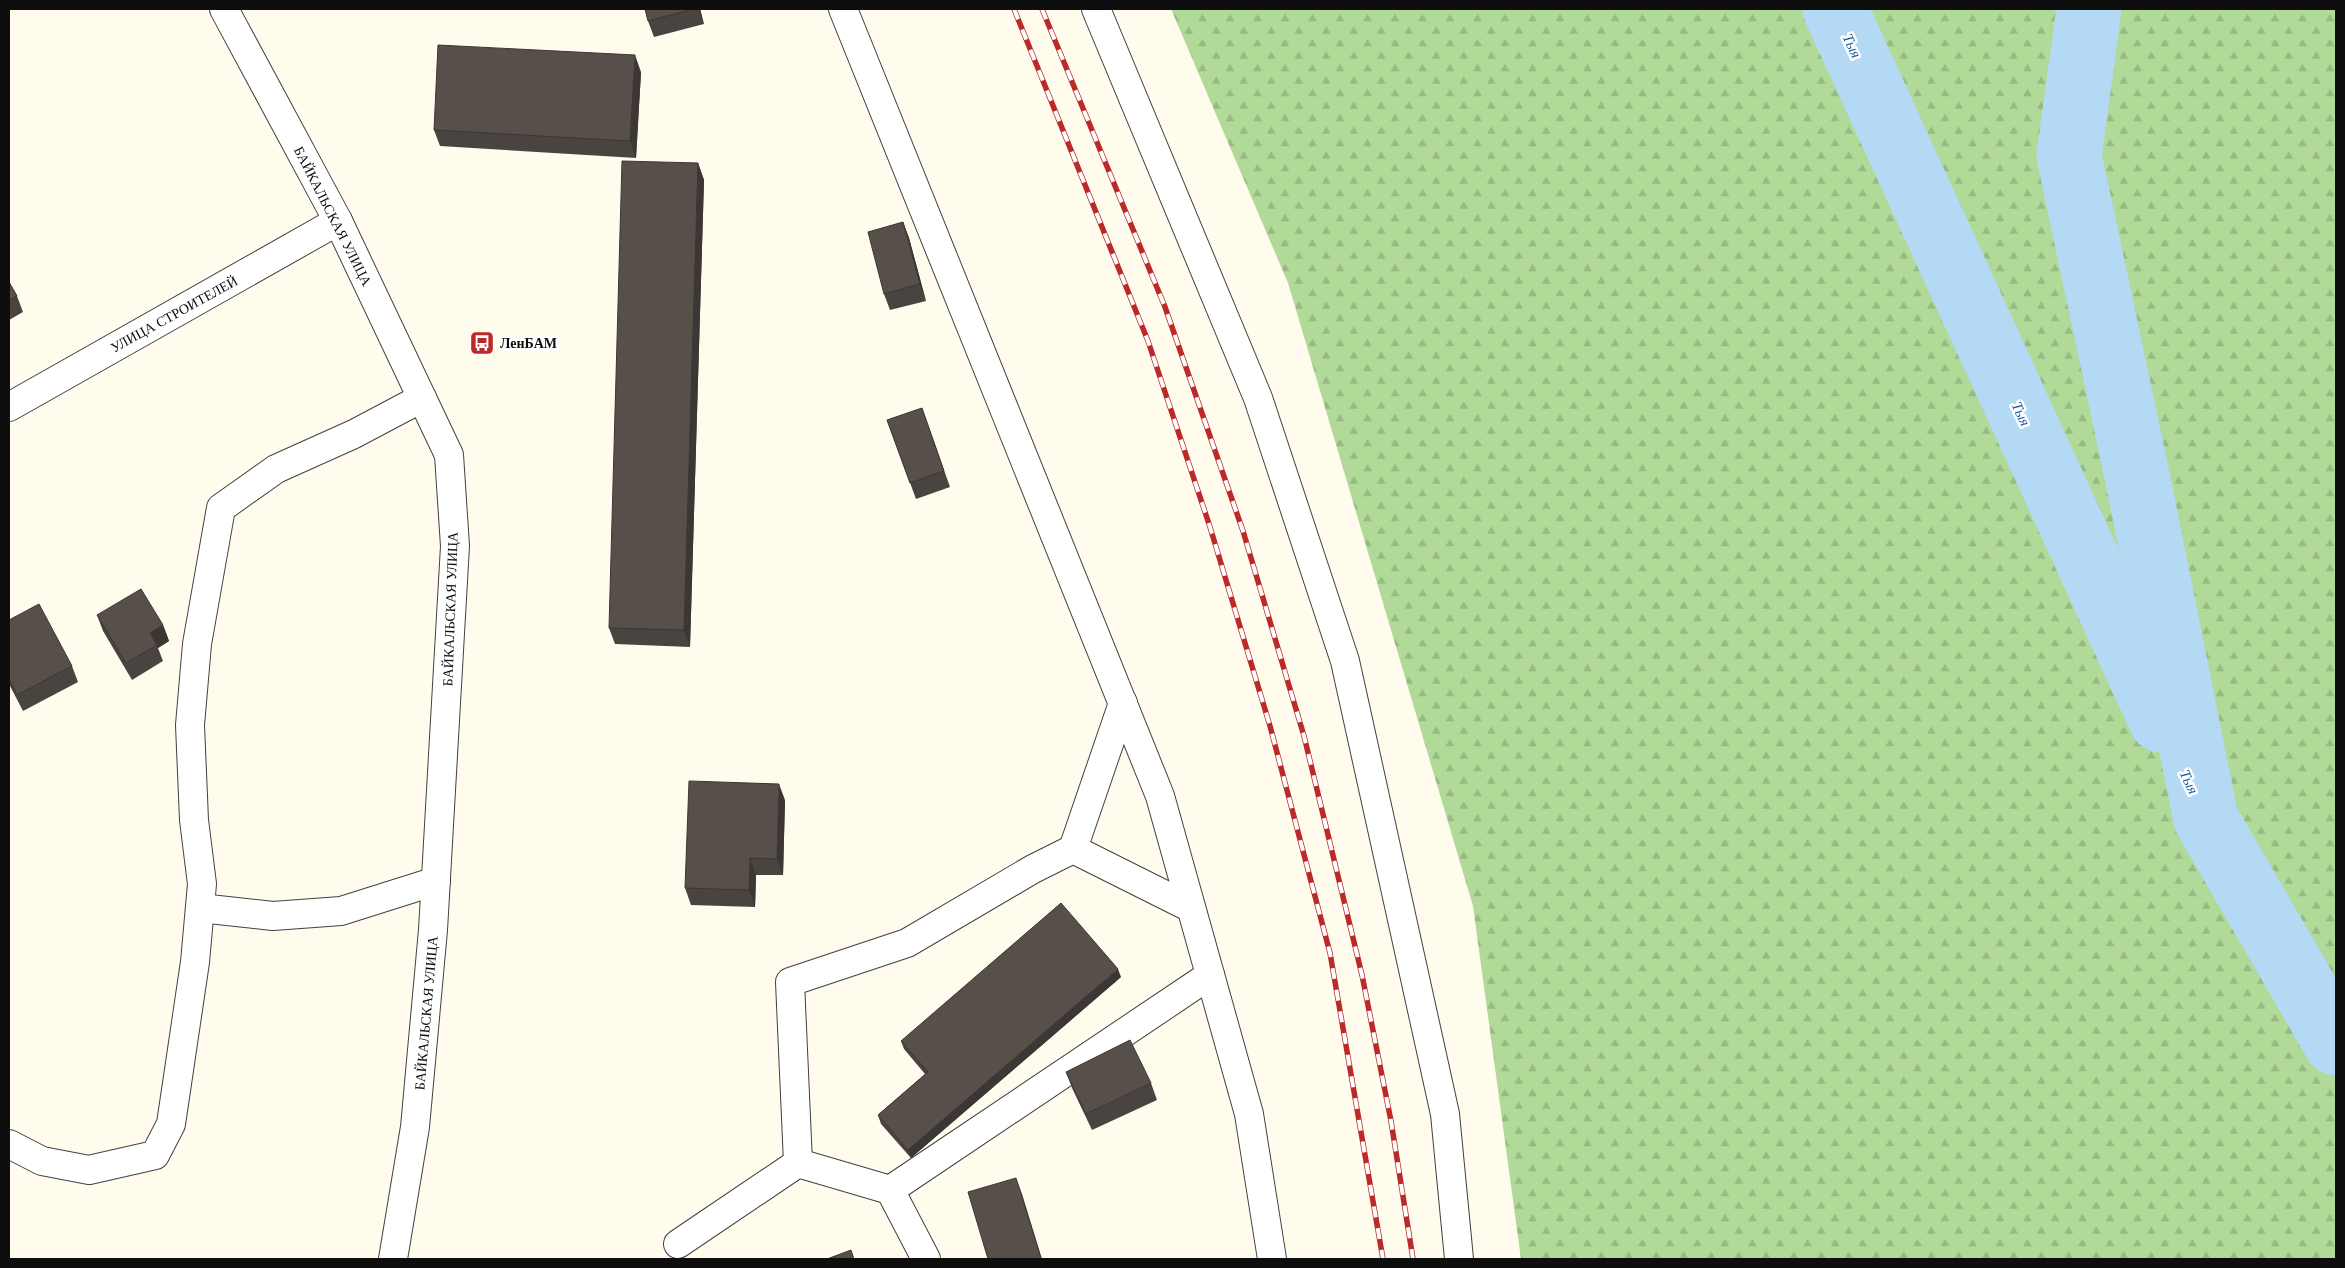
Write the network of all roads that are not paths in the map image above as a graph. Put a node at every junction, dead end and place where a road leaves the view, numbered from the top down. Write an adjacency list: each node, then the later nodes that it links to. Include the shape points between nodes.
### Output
1 (224, 9): 4 (street, БАЙКАЛЬСКАЯ УЛИЦА)
2 (843, 9): 7 (street)
3 (1096, 9): 20 (street, via 1258,398 1345,661 1445,1114)
4 (338, 221): 5 (street, БАЙКАЛЬСКАЯ УЛИЦА); 6 (street, УЛИЦА СТРОИТЕЛЕЙ)
5 (422, 398): 9 (street, БАЙКАЛЬСКАЯ УЛИЦА, via 449,455 454,546); 10 (street, via 354,434 276,469 222,508 197,644 190,725 194,820 202,884)
6 (9, 406)
7 (1123, 703): 8 (street); 11 (street, via 1160,796)
8 (1073, 849): 11 (street); 14 (street, via 907,943 790,982)
9 (436, 881): 10 (street, via 341,911 273,916); 17 (street, БАЙКАЛЬСКАЯ УЛИЦА, via 415,1127)
10 (200, 908): 13 (street, via 171,1124 155,1155 89,1170 42,1161)
11 (1191, 908): 12 (street)
12 (1210, 975): 15 (street); 19 (street, via 1249,1114)
13 (9, 1144)
14 (798, 1163): 15 (street); 16 (street)
15 (890, 1190): 18 (street)
16 (678, 1244)
17 (393, 1259)
18 (926, 1259)
19 (1272, 1259)
20 (1459, 1259)

